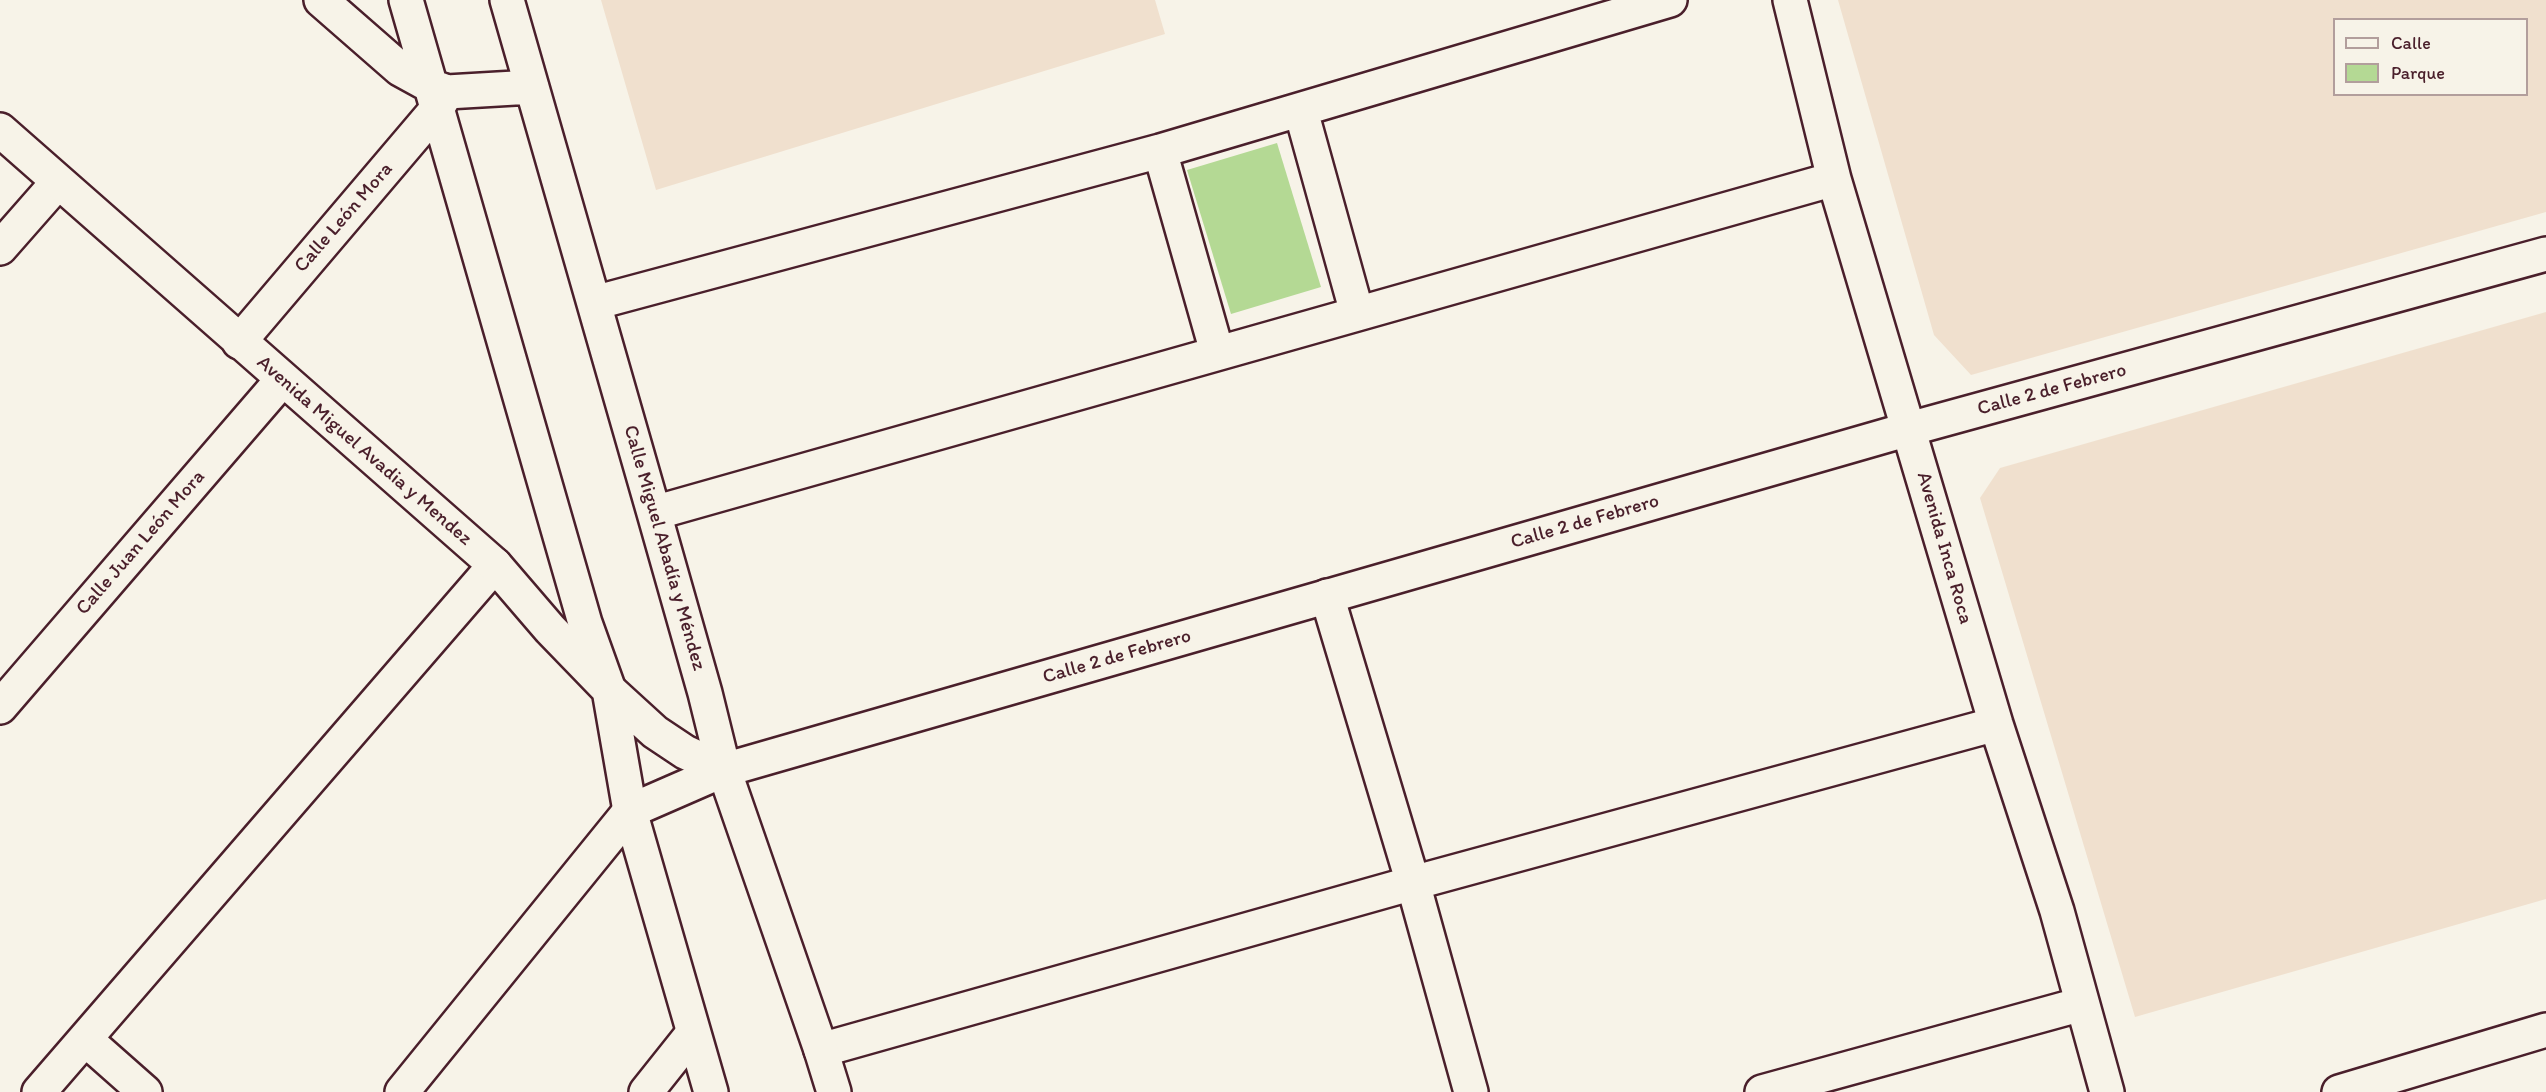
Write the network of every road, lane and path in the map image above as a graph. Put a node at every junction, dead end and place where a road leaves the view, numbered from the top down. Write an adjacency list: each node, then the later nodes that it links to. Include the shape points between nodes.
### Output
1 (321, 0): 7 (street, via 400,69)
2 (406, 0): 7 (street)
3 (507, 0): 6 (street, Calle Miguel Abadía y Méndez)
4 (1670, 0): 8 (street)
5 (1790, 0): 11 (street, Avenida Inca Roca)
6 (532, 87): 7 (street); 15 (street, Calle Miguel Abadía y Méndez)
7 (438, 96): 17 (street, Calle León Mora); 24 (street, via 585,623)
8 (1301, 111): 10 (street); 16 (street)
9 (0, 130): 12 (street, Avenida Miguel Avadia y Mendez)
10 (1160, 151): 15 (street); 18 (street)
11 (1834, 179): 16 (street); 20 (street, Avenida Inca Roca)
12 (58, 182): 13 (street); 17 (street, Avenida Miguel Avadia y Mendez)
13 (0, 248)
14 (2546, 254): 20 (street, Calle 2 de Febrero)
15 (594, 303): 21 (street, Calle Miguel Abadía y Méndez)
16 (1357, 313): 18 (street)
17 (238, 342): 19 (street, Avenida Miguel Avadia y Mendez)
18 (1217, 352): 21 (street)
19 (282, 380): 22 (street, Avenida Miguel Avadia y Mendez); 25 (street, Calle Juan León Mora)
20 (1909, 429): 23 (street, Calle 2 de Febrero); 26 (street, Avenida Inca Roca)
21 (654, 513): 27 (street, Calle Miguel Abadía y Méndez)
22 (495, 565): 24 (street, Avenida Miguel Avadia y Mendez); 33 (street)
23 (1327, 596): 27 (street, Calle 2 de Febrero); 29 (street)
24 (609, 690): 27 (street, Avenida Miguel Avadia y Mendez, via 655,732 685,752); 28 (street)
25 (0, 706)
26 (1996, 724): 29 (street); 30 (street, Avenida Inca Roca, via 2057,911)
27 (724, 770): 28 (street, Calle 2 de Febrero); 34 (street, Calle Miguel Abadía y Méndez)
28 (630, 811): 32 (street); 37 (street)
29 (1413, 883): 34 (street); 41 (street)
30 (2082, 1004): 42 (street); 43 (street, Avenida Inca Roca)
31 (2546, 1030): 44 (street)
32 (693, 1033): 38 (street); 39 (street)
33 (85, 1039): 35 (street); 36 (street)
34 (821, 1050): 40 (street, Calle Miguel Abadía y Méndez)
35 (39, 1092)
36 (145, 1092)
37 (402, 1092)
38 (645, 1092)
39 (711, 1092)
40 (834, 1092)
41 (1471, 1092)
42 (1762, 1092)
43 (2107, 1092)
44 (2339, 1092)

